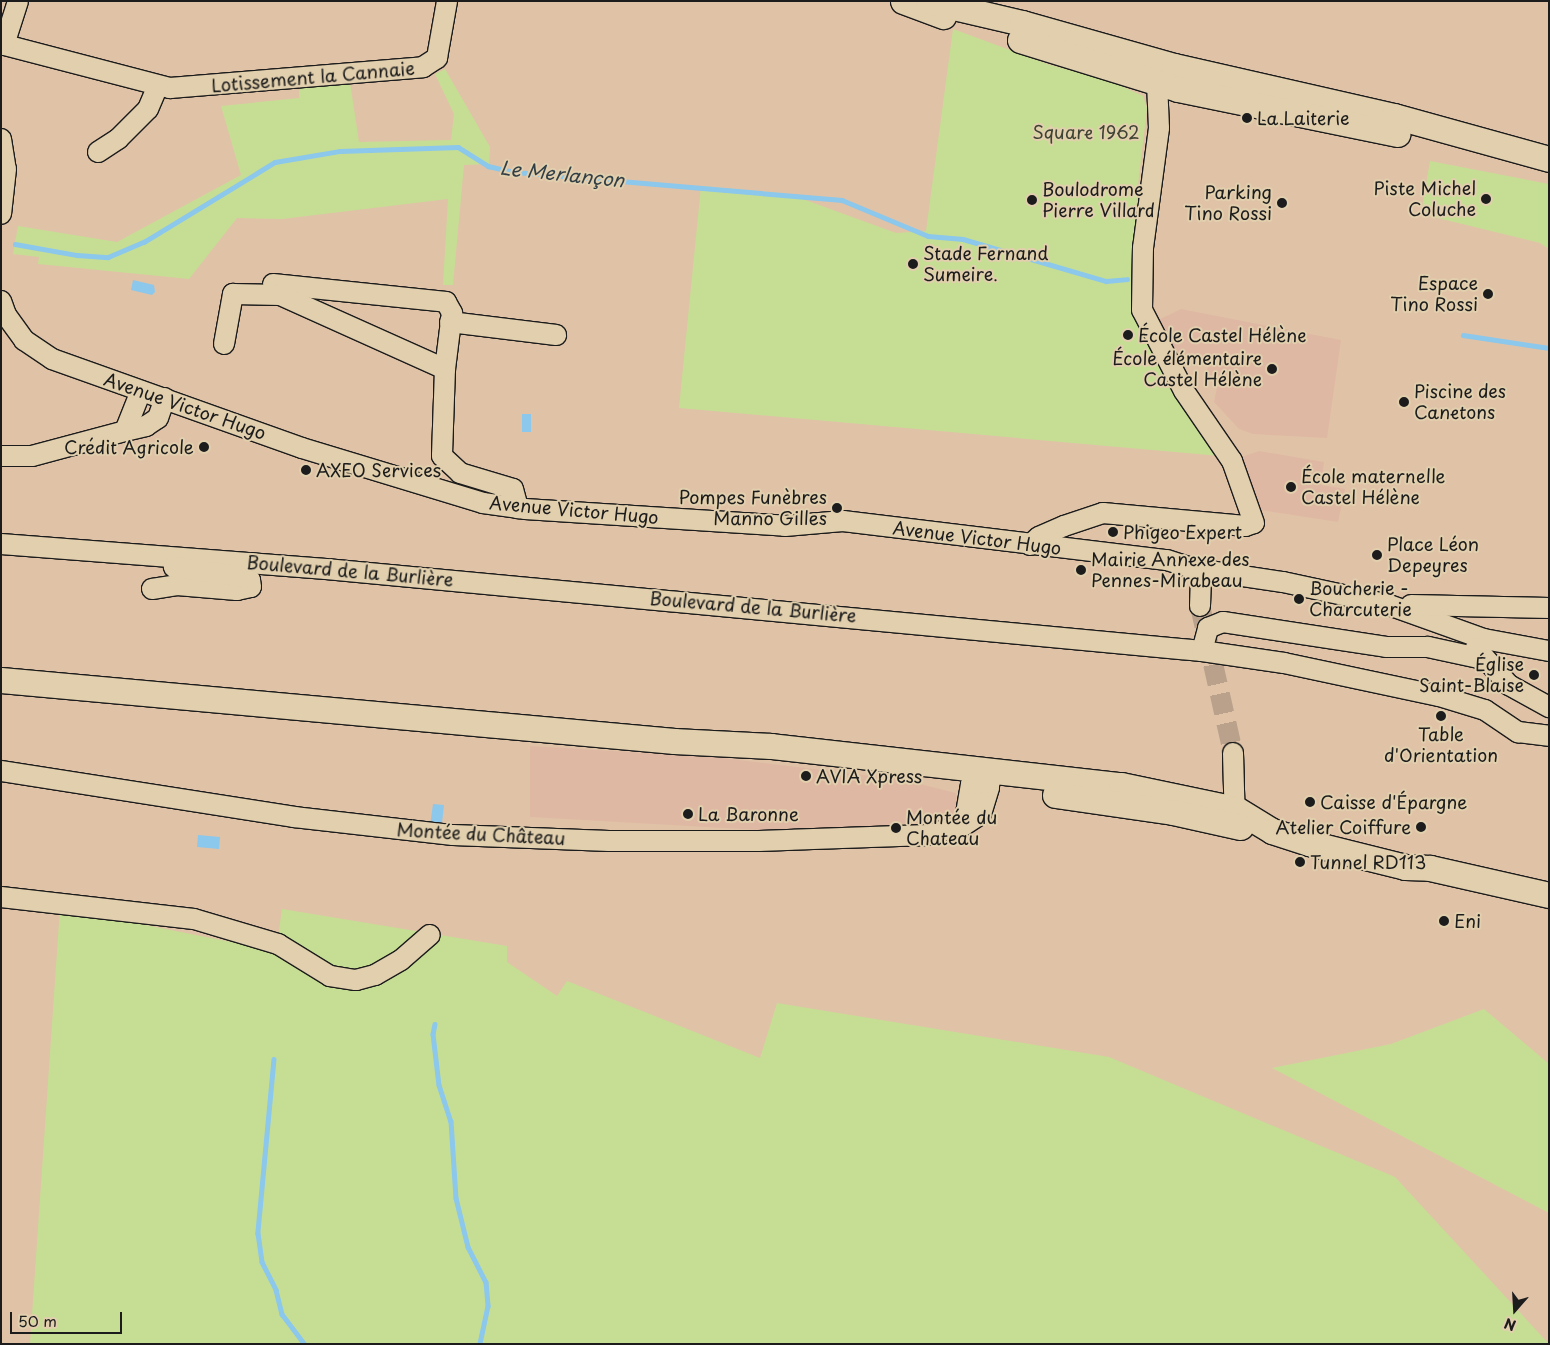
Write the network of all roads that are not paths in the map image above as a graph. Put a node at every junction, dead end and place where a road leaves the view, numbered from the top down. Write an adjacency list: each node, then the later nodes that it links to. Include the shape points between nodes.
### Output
1 (18, 1): 5 (street, Lotissement la Cannaie)
2 (447, 1): 7 (street, Lotissement la Cannaie, via 439,51 429,65 227,85)
3 (903, 1): 6 (main road)
4 (928, 1): 6 (main road, via 1022,24)
5 (3, 44): 7 (street, Lotissement la Cannaie)
6 (1169, 80): 10 (main road, via 1394,116); 25 (street, via 1159,128 1143,248 1142,310 1184,391 1232,461 1254,523 1245,526 1103,513 1039,536)
7 (158, 86): 9 (street, via 148,109 118,139)
8 (1, 139): 11 (street)
9 (98, 152)
10 (1549, 160)
11 (4, 169): 12 (street)
12 (2, 200)
13 (273, 284): 15 (street, via 441,300 450,308)
14 (3, 310): 19 (street, Avenue Victor Hugo, via 24,340 52,359)
15 (450, 322): 16 (street); 18 (street)
16 (556, 334)
17 (224, 344): 18 (street, via 233,294 280,295)
18 (445, 369): 23 (street, via 442,456 455,471 513,489)
19 (141, 391): 20 (street, Avenue Victor Hugo); 21 (street)
20 (164, 398): 21 (street, via 158,418 146,426); 23 (street, Avenue Victor Hugo, via 349,462 483,503)
21 (125, 431): 22 (street, via 32,456)
22 (1, 456)
23 (518, 508): 25 (street, Avenue Victor Hugo, via 785,526 844,521)
24 (1, 544): 26 (street, Boulevard de la Burlière)
25 (1030, 545): 27 (street, Avenue Victor Hugo, via 1167,560)
26 (170, 556): 28 (street, via 170,566 245,578 250,580 251,588 177,586); 32 (street, Boulevard de la Burlière)
27 (1202, 572): 29 (street, Avenue Victor Hugo); 30 (street)
28 (152, 589)
29 (1390, 604): 31 (street); 33 (street, via 1484,639); 34 (street, via 1401,614 1478,650)
30 (1200, 606)
31 (1549, 608)
32 (1202, 651): 34 (street, via 1208,628 1223,622 1386,647 1428,647); 37 (street, Boulevard de la Burlière, via 1284,663 1439,696 1485,710 1518,732)
33 (1549, 651)
34 (1483, 660): 36 (street, via 1509,685)
35 (1, 680): 40 (main road, via 674,741)
36 (1549, 708)
37 (1549, 736)
38 (1233, 753): 41 (street)
39 (1, 770): 40 (street, Montée du Château, via 294,817 452,835 609,841 760,841 928,834 964,825)
40 (978, 780): 41 (main road, via 1173,812); 41 (main road, via 1015,774 1121,785)
41 (1235, 817): 42 (main road, via 1309,843 1405,867 1430,868); 44 (main road, via 1426,883)
42 (1549, 895)
43 (1, 897): 45 (street, via 194,919 278,944 330,976 356,980 375,976)
44 (1549, 910)
45 (430, 935)

